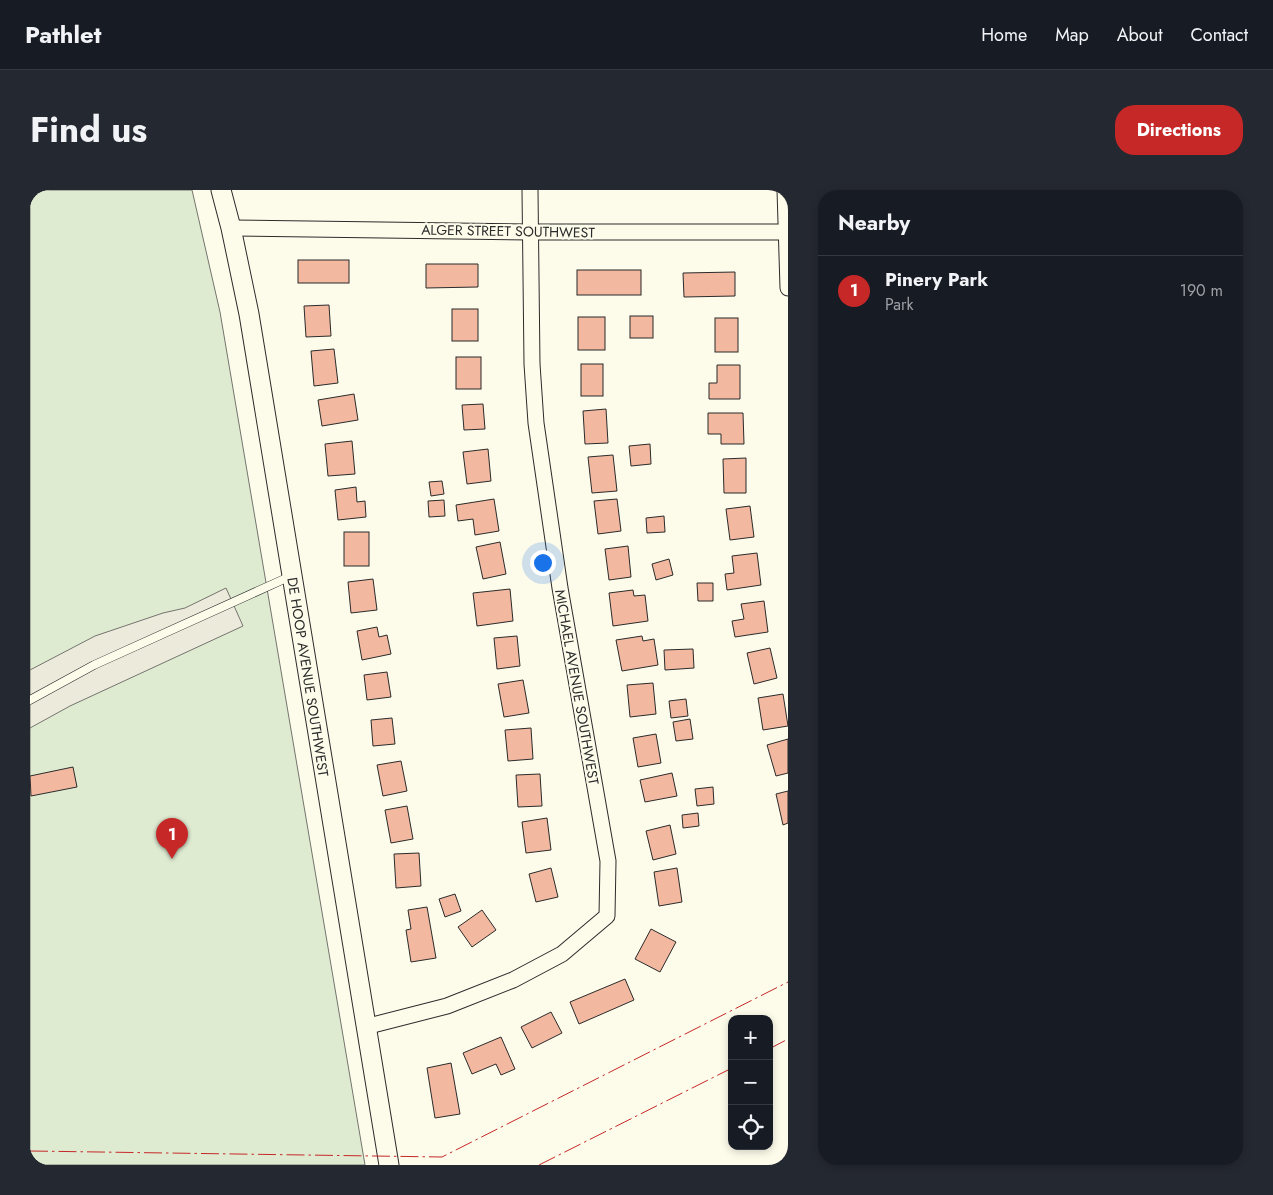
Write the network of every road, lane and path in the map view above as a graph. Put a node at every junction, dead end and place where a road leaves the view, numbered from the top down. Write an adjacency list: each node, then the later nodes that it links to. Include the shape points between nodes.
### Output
1 (221, 190): 4 (street, DE HOOP AVENUE SOUTHWEST)
2 (530, 190): 5 (street, MICHAEL AVENUE SOUTHWEST)
3 (785, 190): 6 (street)
4 (231, 228): 5 (street, ALGER STREET SOUTHWEST); 8 (street, DE HOOP AVENUE SOUTHWEST, via 249,314)
5 (531, 232): 6 (street, ALGER STREET SOUTHWEST); 10 (street, MICHAEL AVENUE SOUTHWEST, via 536,423 560,588 608,861 607,916 562,954 513,980 447,1006)
6 (786, 232): 7 (street)
7 (788, 288)
8 (291, 576): 9 (lane, via 94,665); 10 (street, DE HOOP AVENUE SOUTHWEST)
9 (30, 700)
10 (365, 1027): 11 (street, DE HOOP AVENUE SOUTHWEST)
11 (389, 1165)

